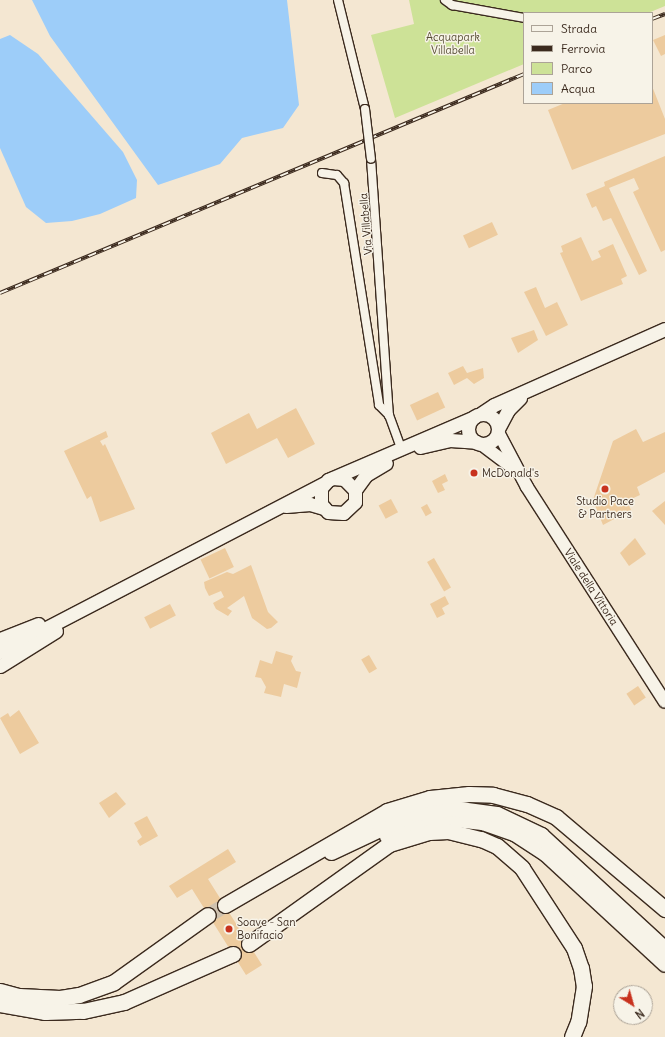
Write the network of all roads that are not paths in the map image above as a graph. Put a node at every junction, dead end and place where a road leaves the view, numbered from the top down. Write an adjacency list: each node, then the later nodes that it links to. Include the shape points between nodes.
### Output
1 (338, 0): 7 (street, Via Villabella, bridge, via 365,109)
2 (445, 0): 3 (street, via 452,5)
3 (523, 18)
4 (322, 174): 7 (street, via 336,175 344,183 379,405)
5 (665, 329): 6 (main road)
6 (524, 394): 8 (main road, via 494,405); 9 (main road, via 508,410)
7 (389, 415): 11 (street, Via Villabella)
8 (478, 415): 9 (main road, via 492,416); 10 (main road, via 468,432); 11 (main road)
9 (498, 430): 10 (main road, via 494,440); 12 (street, Viale della Vittoria)
10 (478, 443): 12 (street, Viale della Vittoria); 14 (main road, via 450,440 427,444 378,466)
11 (401, 448): 13 (main road)
12 (517, 471): 21 (street, Viale della Vittoria)
13 (329, 481): 14 (main road, via 344,479); 15 (main road); 16 (main road, via 319,498)
14 (355, 490): 16 (main road, via 355,502 348,511 333,514)
15 (280, 507): 16 (main road, via 310,504); 17 (main road)
16 (324, 508)
17 (92, 603): 18 (main road); 19 (main road); 20 (main road, via 67,624)
18 (0, 639)
19 (0, 652)
20 (0, 666)
21 (665, 702)
22 (252, 888): 23 (highway); 24 (highway, via 387,811 430,798 469,794 493,795 527,804 556,817); 26 (highway, via 398,819 434,809 479,810 508,817 541,835)
23 (225, 905)
24 (665, 909)
25 (208, 915): 29 (highway, via 114,982 79,995 26,996)
26 (665, 949)
27 (233, 954): 30 (highway, via 124,1002 83,1011 46,1012)
28 (665, 964): 31 (highway, via 531,842 500,827 456,819 431,821 391,834 340,869 251,942 389,844 429,832 448,831 481,839 497,846 522,868 574,948 582,968 584,986 579,1016)
29 (0, 991)
30 (0, 1004)
31 (572, 1037)

